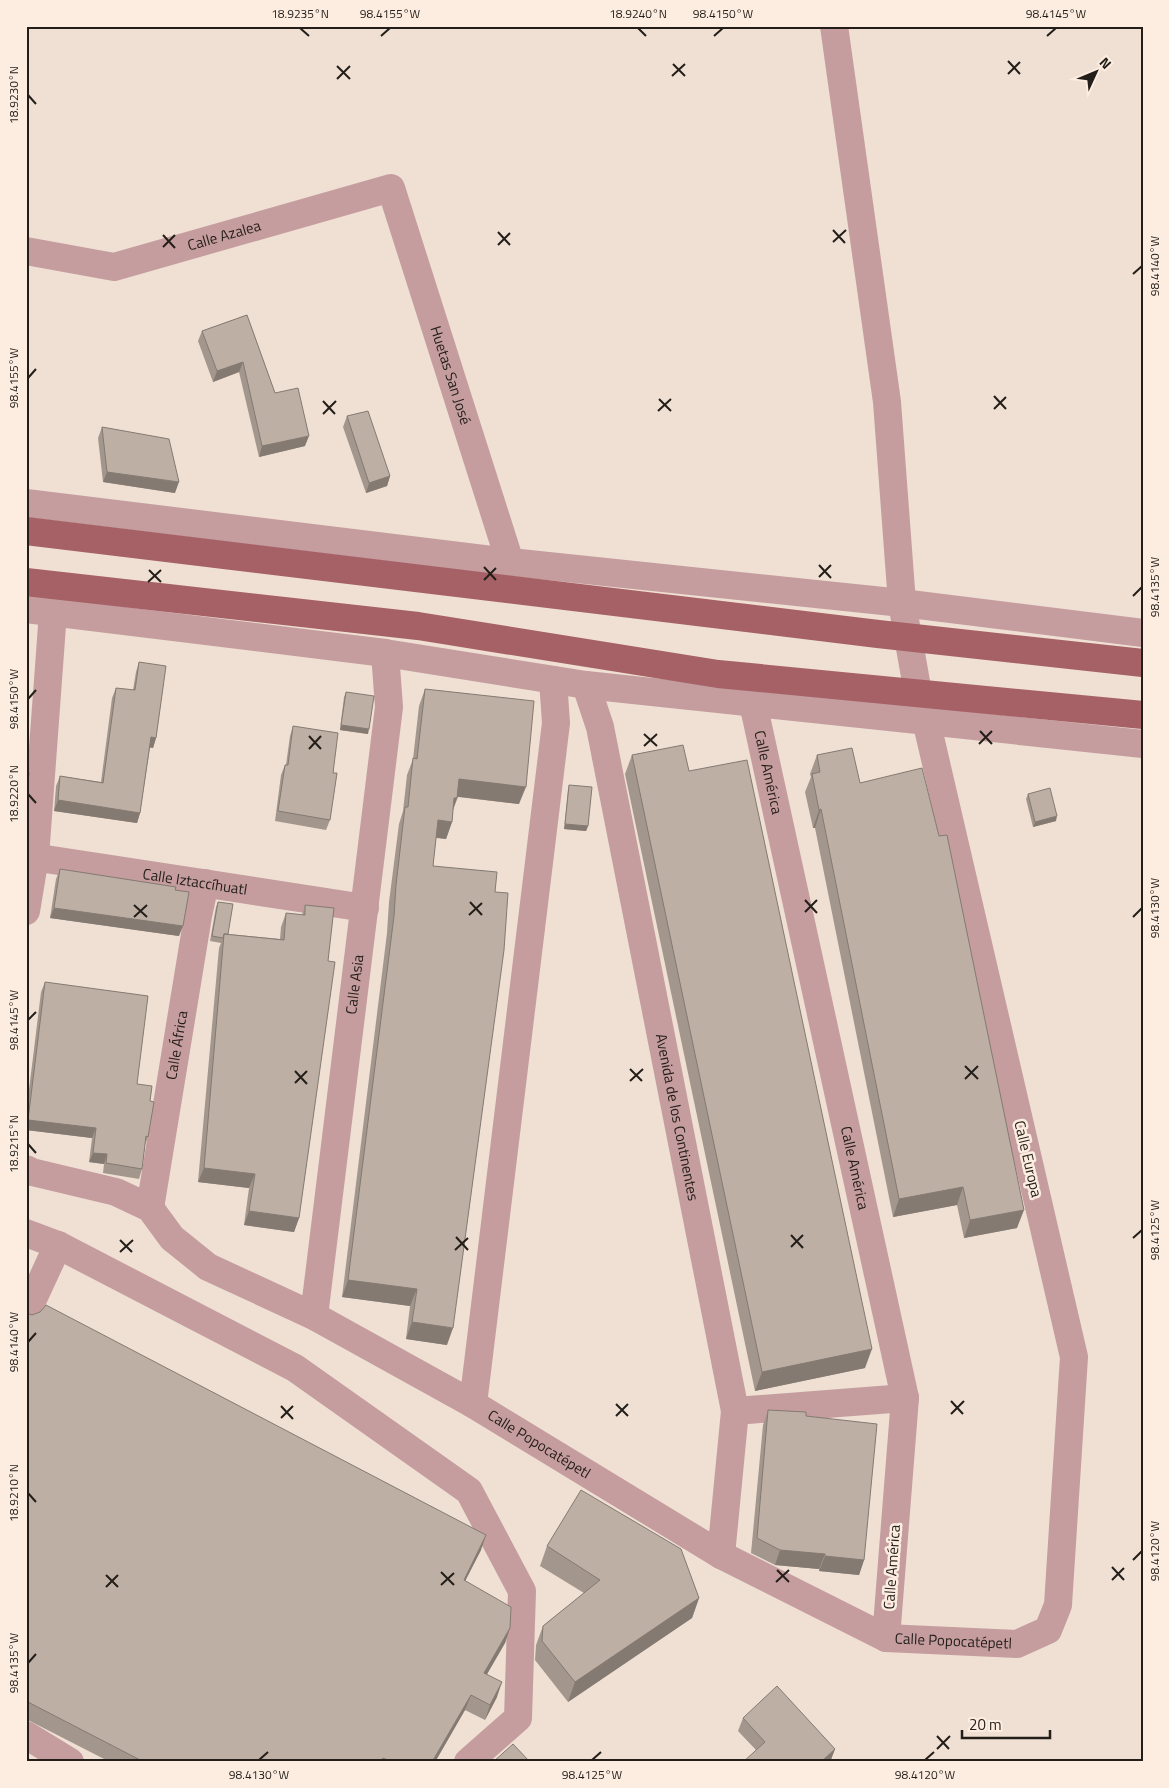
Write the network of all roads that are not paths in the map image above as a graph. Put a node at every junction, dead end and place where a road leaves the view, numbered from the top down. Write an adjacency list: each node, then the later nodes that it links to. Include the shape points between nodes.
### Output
1 (834, 26): 8 (street, Calle Europa, via 887,402)
2 (391, 188): 3 (street, Calle Azalea, via 114,267); 6 (street, Huetas San José)
3 (26, 251)
4 (26, 503): 6 (street)
5 (26, 531): 11 (main road)
6 (510, 562): 8 (street)
7 (26, 582): 16 (main road, via 418,626 718,674)
8 (902, 602): 10 (street); 11 (street, Calle Europa)
9 (39, 611): 12 (street); 21 (street)
10 (1143, 633)
11 (908, 637): 13 (main road); 16 (street, Calle Europa)
12 (385, 653): 14 (street); 23 (street, Calle Asia, via 389,707)
13 (1143, 663)
14 (553, 680): 15 (street); 32 (street, via 556,723)
15 (586, 684): 17 (street); 33 (street, Avenida de los Continentes, via 600,727)
16 (918, 693): 18 (main road); 19 (street, Calle Europa)
17 (753, 703): 19 (street); 31 (street, Calle América)
18 (1143, 715)
19 (926, 720): 20 (street); 35 (street, Calle Europa, via 1074,1357)
20 (1143, 744)
21 (31, 856): 22 (street, Calle Iztaccíhuatl); 24 (street)
22 (205, 883): 23 (street, Calle Iztaccíhuatl); 26 (street, Calle África)
23 (364, 908): 30 (street, Calle Asia)
24 (26, 911)
25 (26, 1169): 26 (street, Calle Popocatépetl, via 116,1192)
26 (150, 1208): 30 (street, Calle Popocatépetl, via 172,1238 208,1267)
27 (26, 1233): 28 (street)
28 (58, 1245): 29 (street); 39 (street, via 295,1368 469,1491 522,1591 518,1718)
29 (26, 1314)
30 (314, 1316): 32 (street, Calle Popocatépetl)
31 (904, 1398): 33 (street); 36 (street, Calle América)
32 (473, 1404): 34 (street, Calle Popocatépetl)
33 (735, 1412): 34 (street, Avenida de los Continentes)
34 (721, 1555): 36 (street, Calle Popocatépetl)
35 (1058, 1605): 36 (street, Calle Popocatépetl, via 1048,1630 1017,1644)
36 (886, 1638)
37 (26, 1735): 38 (street)
38 (70, 1762)
39 (468, 1762)

